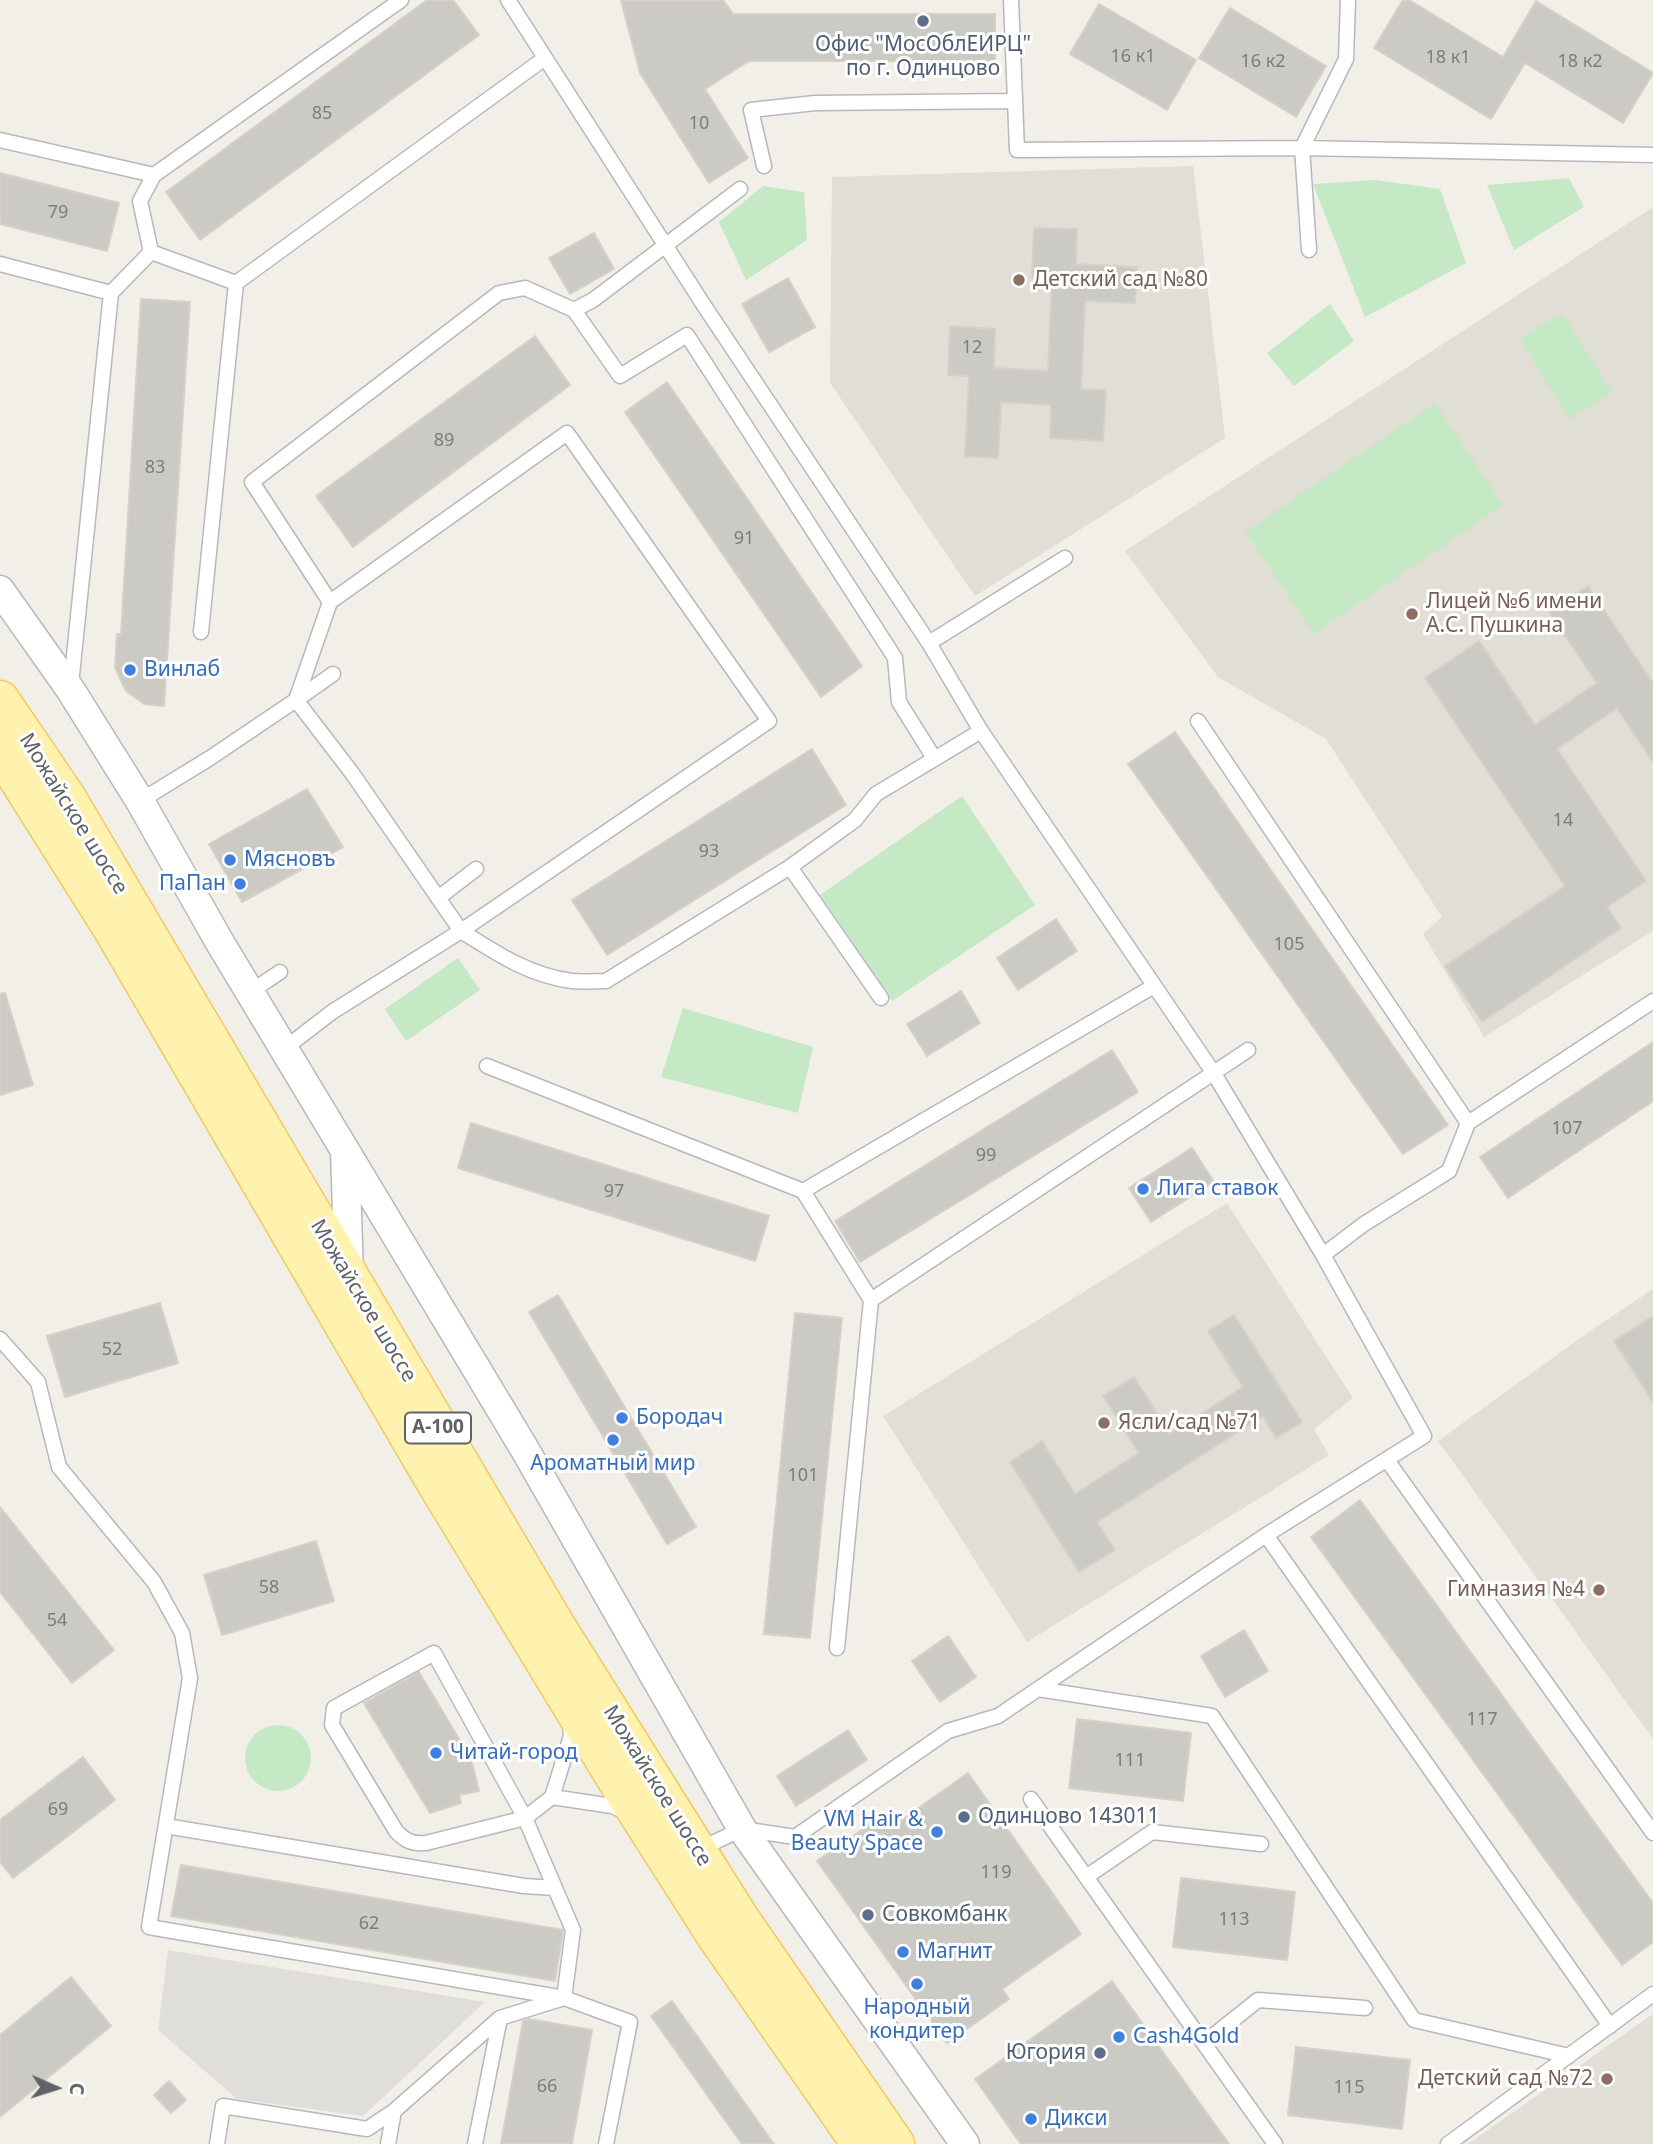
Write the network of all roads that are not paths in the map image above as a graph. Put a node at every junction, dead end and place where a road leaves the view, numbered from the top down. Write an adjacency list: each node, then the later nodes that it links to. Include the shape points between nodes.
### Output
1 (401, 0): 11 (lane)
2 (508, 0): 5 (lane)
3 (1011, 0): 6 (lane)
4 (1348, 0): 8 (lane, via 1346,59)
5 (545, 58): 13 (lane); 17 (lane)
6 (1015, 102): 8 (lane, via 1017,150); 10 (lane, via 815,103 751,110)
7 (0, 141): 11 (lane)
8 (1302, 148): 9 (lane); 14 (lane)
9 (1653, 155)
10 (764, 166)
11 (154, 175): 15 (lane, via 140,201)
12 (740, 189): 13 (lane)
13 (665, 246): 19 (lane); 25 (lane)
14 (1309, 250)
15 (151, 252): 17 (lane); 18 (lane)
16 (0, 264): 18 (lane)
17 (236, 283): 24 (lane)
18 (111, 293): 27 (lane)
19 (574, 310): 22 (lane, via 525,288 499,293 252,482); 33 (lane, via 620,376 687,335 895,658 900,702)
20 (1065, 558): 25 (lane)
21 (0, 590): 23 (street)
22 (330, 602): 29 (lane); 38 (lane, via 567,433 769,722)
23 (11, 623): 27 (street)
24 (201, 632)
25 (929, 643): 31 (lane)
26 (333, 674): 29 (lane)
27 (70, 689): 34 (street)
28 (0, 700): 52 (main road, Можайское шоссе / А-100, via 66,797)
29 (296, 700): 34 (lane); 37 (lane)
30 (1198, 721): 48 (lane)
31 (981, 731): 33 (lane); 40 (lane)
32 (0, 750): 59 (main road, Можайское шоссе / А-100, via 111,926)
33 (934, 758): 35 (lane, via 876,794 855,820)
34 (139, 801): 41 (street)
35 (790, 867): 38 (lane, via 606,981 572,981 540,974); 42 (lane)
36 (476, 869): 37 (lane)
37 (438, 898): 38 (lane)
38 (461, 931): 44 (lane, via 332,1012)
39 (280, 972): 41 (lane)
40 (1154, 986): 47 (lane); 50 (lane)
41 (250, 992): 44 (street)
42 (881, 998)
43 (1653, 1001): 48 (lane)
44 (284, 1049): 49 (street)
45 (1248, 1050): 47 (lane)
46 (487, 1066): 50 (lane)
47 (1213, 1072): 51 (lane); 53 (lane)
48 (1468, 1124): 51 (lane, via 1450,1171)
49 (345, 1149): 52 (street); 65 (street, via 524,1447)
50 (803, 1191): 53 (lane)
51 (1323, 1255): 55 (lane, via 1424,1436)
52 (349, 1278): 68 (main road, Можайское шоссе / А-100, via 554,1623)
53 (871, 1300): 57 (lane)
54 (0, 1339): 64 (lane, via 38,1382 59,1467 154,1582 183,1633 190,1678)
55 (1387, 1460): 56 (lane); 66 (lane)
56 (1266, 1535): 58 (lane); 75 (lane)
57 (838, 1648)
58 (1038, 1689): 65 (lane, via 998,1716 948,1731 795,1837); 77 (lane, via 1212,1716 1414,2020)
59 (567, 1698): 60 (lane, via 571,1736); 63 (main road, Можайское шоссе / А-100)
60 (552, 1797): 62 (lane); 63 (lane, via 612,1806)
61 (1031, 1800): 69 (lane)
62 (524, 1818): 62 (lane, via 434,1653 334,1708 332,1725 404,1839 426,1843); 70 (lane)
63 (640, 1818): 83 (main road, Можайское шоссе / А-100)
64 (166, 1826): 70 (lane); 72 (lane, via 149,1927)
65 (742, 1829): 68 (lane); 85 (street)
66 (1653, 1833)
67 (1261, 1844): 69 (lane, via 1152,1832)
68 (697, 1850): 84 (main road, Можайское шоссе / А-100)
69 (1086, 1877): 76 (lane)
70 (555, 1888): 72 (lane, via 573,1930)
71 (1653, 1994): 75 (lane)
72 (564, 1998): 74 (lane); 82 (lane, via 630,2022)
73 (1365, 2008): 76 (lane, via 1258,2000)
74 (500, 2018): 78 (lane); 81 (lane)
75 (1610, 2026): 77 (lane)
76 (1204, 2043): 86 (lane)
77 (1569, 2056): 87 (lane)
78 (394, 2111): 79 (lane, via 367,2129 223,2106); 80 (lane)
79 (217, 2144)
80 (388, 2144)
81 (475, 2144)
82 (606, 2144)
83 (861, 2144)
84 (895, 2144)
85 (965, 2144)
86 (1275, 2144)
87 (1448, 2144)

